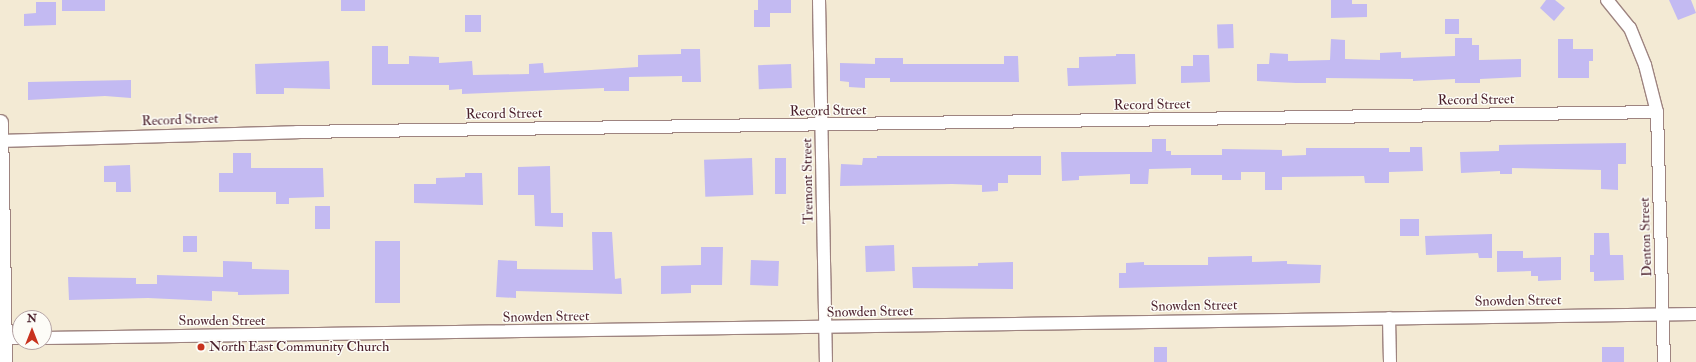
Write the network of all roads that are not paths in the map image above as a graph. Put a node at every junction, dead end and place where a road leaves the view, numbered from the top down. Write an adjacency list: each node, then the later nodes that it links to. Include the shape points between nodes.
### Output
1 (819, 0): 5 (street, Tremont Street)
2 (1607, 0): 3 (street, Denton Street, via 1630,28 1645,65)
3 (1657, 112): 5 (street, Record Street); 8 (street, Denton Street)
4 (0, 123): 6 (main road)
5 (822, 126): 6 (street, Record Street, via 297,132); 10 (street, Tremont Street)
6 (0, 140): 11 (main road)
7 (1696, 314): 8 (street, Snowden Street)
8 (1663, 315): 9 (street, Snowden Street); 16 (street, Denton Street)
9 (1389, 318): 10 (street, Snowden Street); 15 (street)
10 (826, 328): 12 (street, Snowden Street); 14 (street, Tremont Street)
11 (2, 338): 13 (main road)
12 (52, 338)
13 (4, 362)
14 (826, 362)
15 (1390, 362)
16 (1664, 362)

